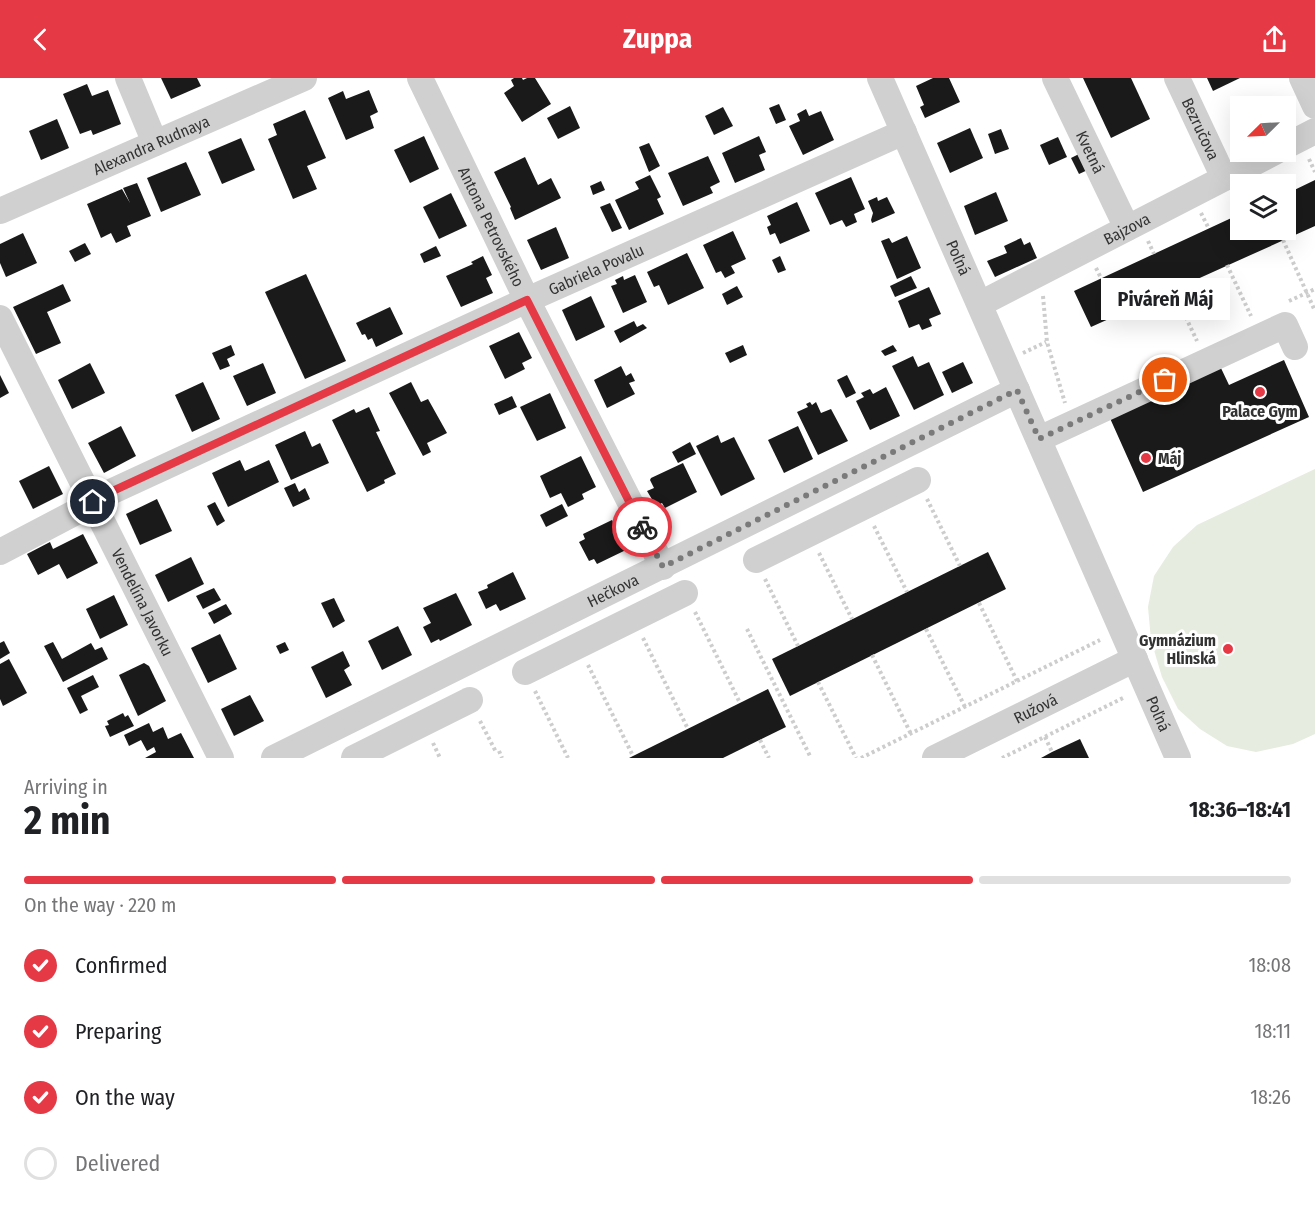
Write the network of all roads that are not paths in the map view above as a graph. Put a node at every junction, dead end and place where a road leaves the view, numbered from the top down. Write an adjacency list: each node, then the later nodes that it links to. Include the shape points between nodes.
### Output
1 (128, 78): 12 (street)
2 (304, 78): 12 (street, Alexandra Rudnaya)
3 (420, 78): 17 (street, Antona Petrovského)
4 (880, 78): 10 (street, Poľná)
5 (1055, 78): 16 (street, Kvetná)
6 (1177, 78): 14 (street, Bezručova)
7 (1302, 78): 8 (street)
8 (1315, 106)
9 (1315, 131): 11 (street)
10 (904, 132): 17 (street, Gabriela Povalu); 18 (street, Poľná)
11 (1296, 141)
12 (155, 143): 15 (street, Alexandra Rudnaya)
13 (1255, 162): 14 (street, Bajzova)
14 (1224, 178): 16 (street, Bajzova)
15 (0, 211)
16 (1127, 228): 18 (street, Bajzova)
17 (527, 300): 25 (street, Gabriela Povalu); 29 (street, Antona Petrovského)
18 (980, 304): 21 (street, Poľná)
19 (0, 318): 25 (street, Vendelína Javorku)
20 (1295, 347): 22 (street, via 1285,325)
21 (1017, 390): 22 (street, Poľná); 24 (street, Hečkova)
22 (1039, 439): 34 (street, Poľná)
23 (918, 480): 26 (street)
24 (822, 488): 26 (street); 29 (street, Hečkova)
25 (93, 502): 27 (street, Gabriela Povalu); 39 (street, Vendelína Javorku)
26 (837, 520): 28 (street)
27 (0, 552)
28 (756, 560)
29 (652, 572): 31 (street, Antona Petrovského); 32 (street, Hečkova)
30 (685, 593): 31 (street)
31 (656, 608): 33 (street)
32 (538, 628): 33 (street); 37 (street, Hečkova)
33 (553, 658): 35 (street)
34 (1135, 659): 41 (street, Ružová); 42 (street, Poľná)
35 (525, 672)
36 (470, 700): 38 (street)
37 (354, 717): 38 (street); 40 (street, Hečkova)
38 (362, 754)
39 (221, 758)
40 (274, 758)
41 (935, 758)
42 (1178, 758)

